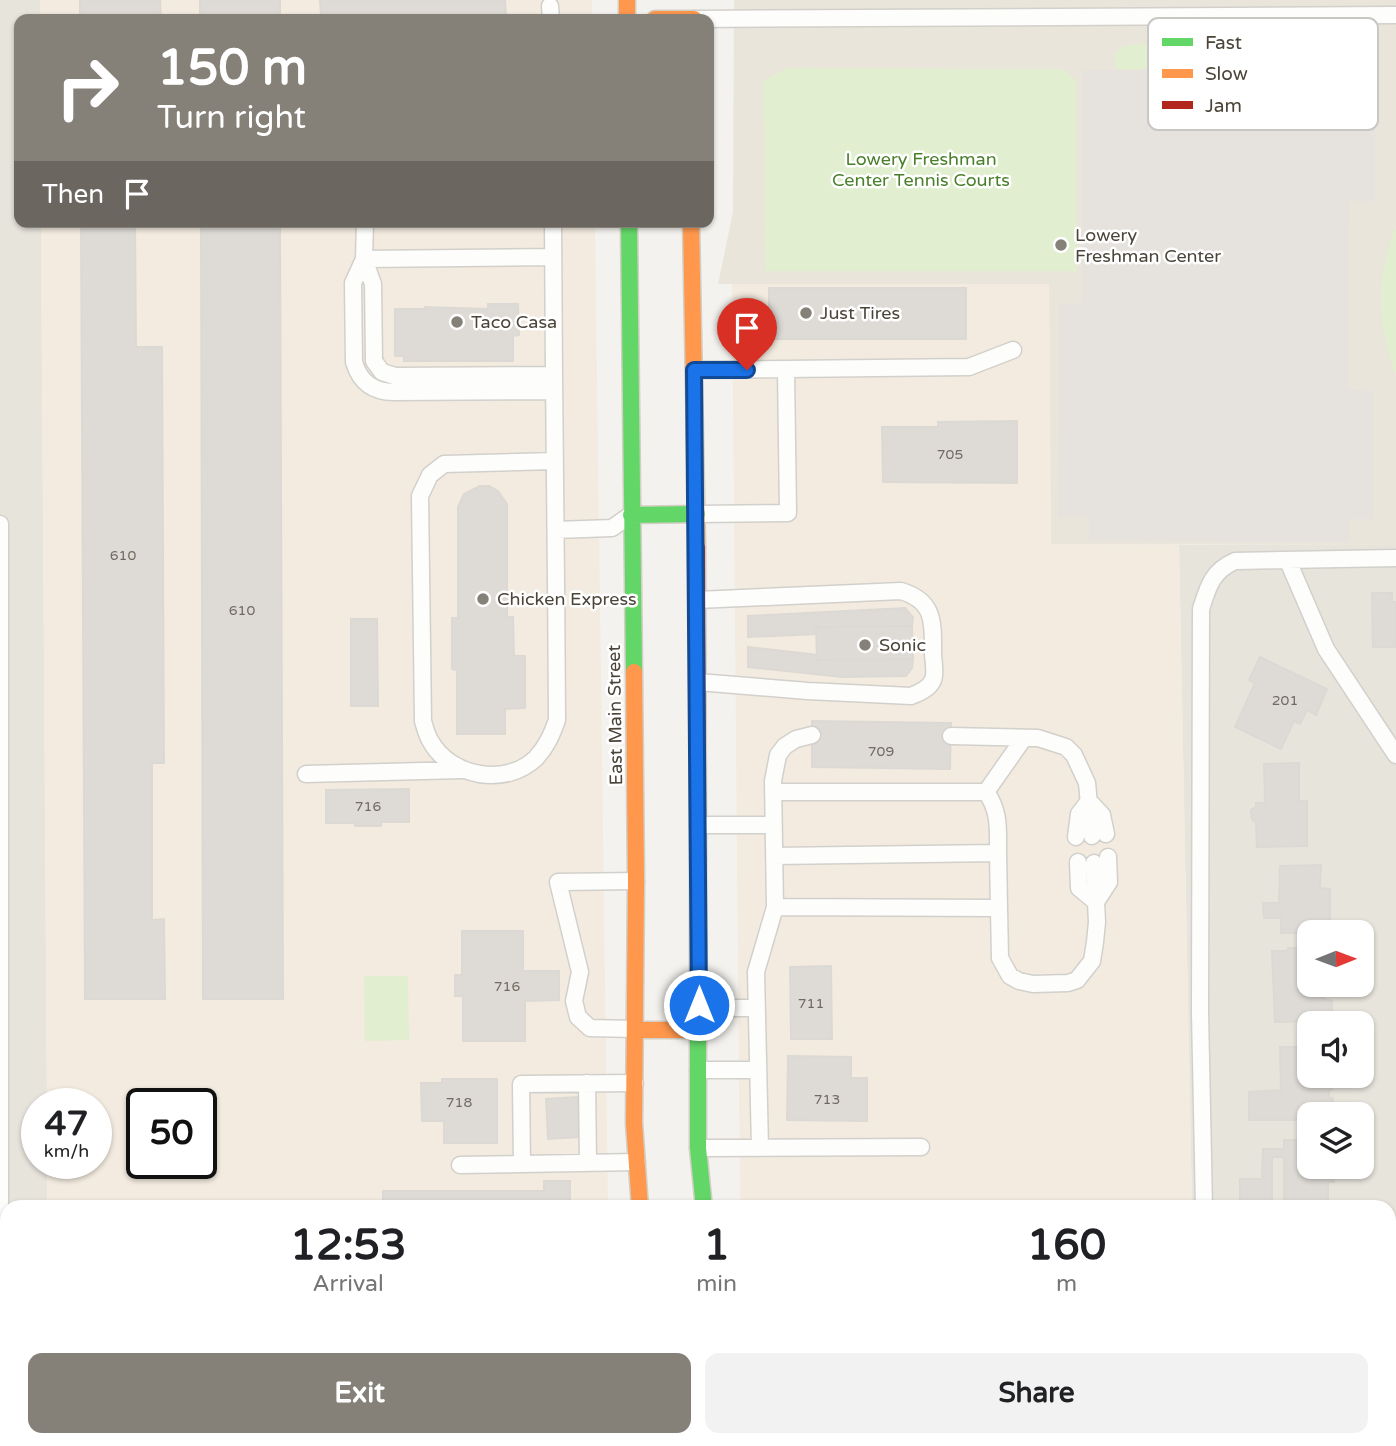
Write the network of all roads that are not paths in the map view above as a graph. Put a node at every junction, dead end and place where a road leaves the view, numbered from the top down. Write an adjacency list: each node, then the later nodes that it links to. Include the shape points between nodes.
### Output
1 (785, 0): 4 (lane)
2 (1255, 8): 3 (lane); 4 (lane)
3 (1396, 15)
4 (785, 17): 5 (lane)
5 (714, 19)
6 (365, 228): 11 (lane)
7 (552, 228): 10 (lane)
8 (629, 228): 18 (main road, East Main Street)
9 (691, 228): 13 (main road)
10 (553, 257): 11 (lane); 15 (lane)
11 (364, 259): 15 (lane, via 353,283 354,362 372,388 383,392)
12 (1013, 351): 14 (lane, via 969,367)
13 (694, 370): 14 (lane); 17 (main road)
14 (786, 370): 17 (lane, via 788,513)
15 (554, 383): 16 (lane)
16 (555, 461): 20 (lane); 29 (lane, via 444,464 430,475 420,496 423,721 431,743 447,761)
17 (697, 514): 18 (main road); 23 (main road)
18 (631, 515): 20 (lane, via 612,528); 38 (main road, East Main Street)
19 (0, 524): 59 (lane)
20 (556, 530): 29 (lane, via 557,720 549,742 534,760 513,772 490,776)
21 (1396, 558): 22 (lane)
22 (1288, 561): 28 (lane, via 1326,649); 58 (lane, via 1235,561 1225,566 1209,581 1201,609)
23 (697, 600): 24 (main road); 24 (lane, via 901,591 912,594 929,610 933,631 933,680 924,691 911,695)
24 (698, 682): 34 (main road)
25 (812, 735): 31 (lane, via 796,739 778,755)
26 (951, 736): 27 (lane)
27 (1024, 738): 32 (lane); 33 (lane, via 1066,747 1087,783)
28 (1396, 755)
29 (465, 770): 30 (lane)
30 (306, 774)
31 (773, 792): 32 (lane); 35 (lane)
32 (986, 792): 36 (lane, via 995,804)
33 (1089, 801): 33 (lane, via 1079,814 1092,836 1102,815)
34 (698, 825): 35 (lane); 44 (main road)
35 (773, 825): 37 (lane)
36 (998, 853): 37 (lane); 41 (lane)
37 (774, 856): 40 (lane)
38 (636, 881): 43 (main road, East Main Street); 43 (lane, via 558,882 580,972 573,1001 578,1017 590,1027)
39 (1096, 902): 39 (lane, via 1109,881 1093,861 1079,888); 41 (lane, via 1092,961 1077,980 1068,983 1033,984 1010,976 1000,958)
40 (775, 907): 41 (lane); 42 (lane, via 756,972)
41 (999, 908)
42 (757, 1008): 44 (lane, via 730,1008); 46 (lane)
43 (636, 1030): 44 (main road); 48 (main road, East Main Street)
44 (699, 1030): 45 (main road)
45 (698, 1070): 46 (lane); 50 (main road)
46 (758, 1070): 51 (lane)
47 (587, 1083): 48 (lane); 53 (lane); 54 (lane, via 521,1084)
48 (635, 1083): 52 (main road, East Main Street)
49 (921, 1147): 51 (lane)
50 (698, 1148): 51 (lane); 57 (main road)
51 (760, 1148)
52 (637, 1162): 53 (lane); 56 (main road, East Main Street)
53 (588, 1163): 54 (lane)
54 (522, 1164): 55 (lane)
55 (460, 1165)
56 (639, 1200)
57 (703, 1200)
58 (1204, 1200)
59 (0, 1233)

